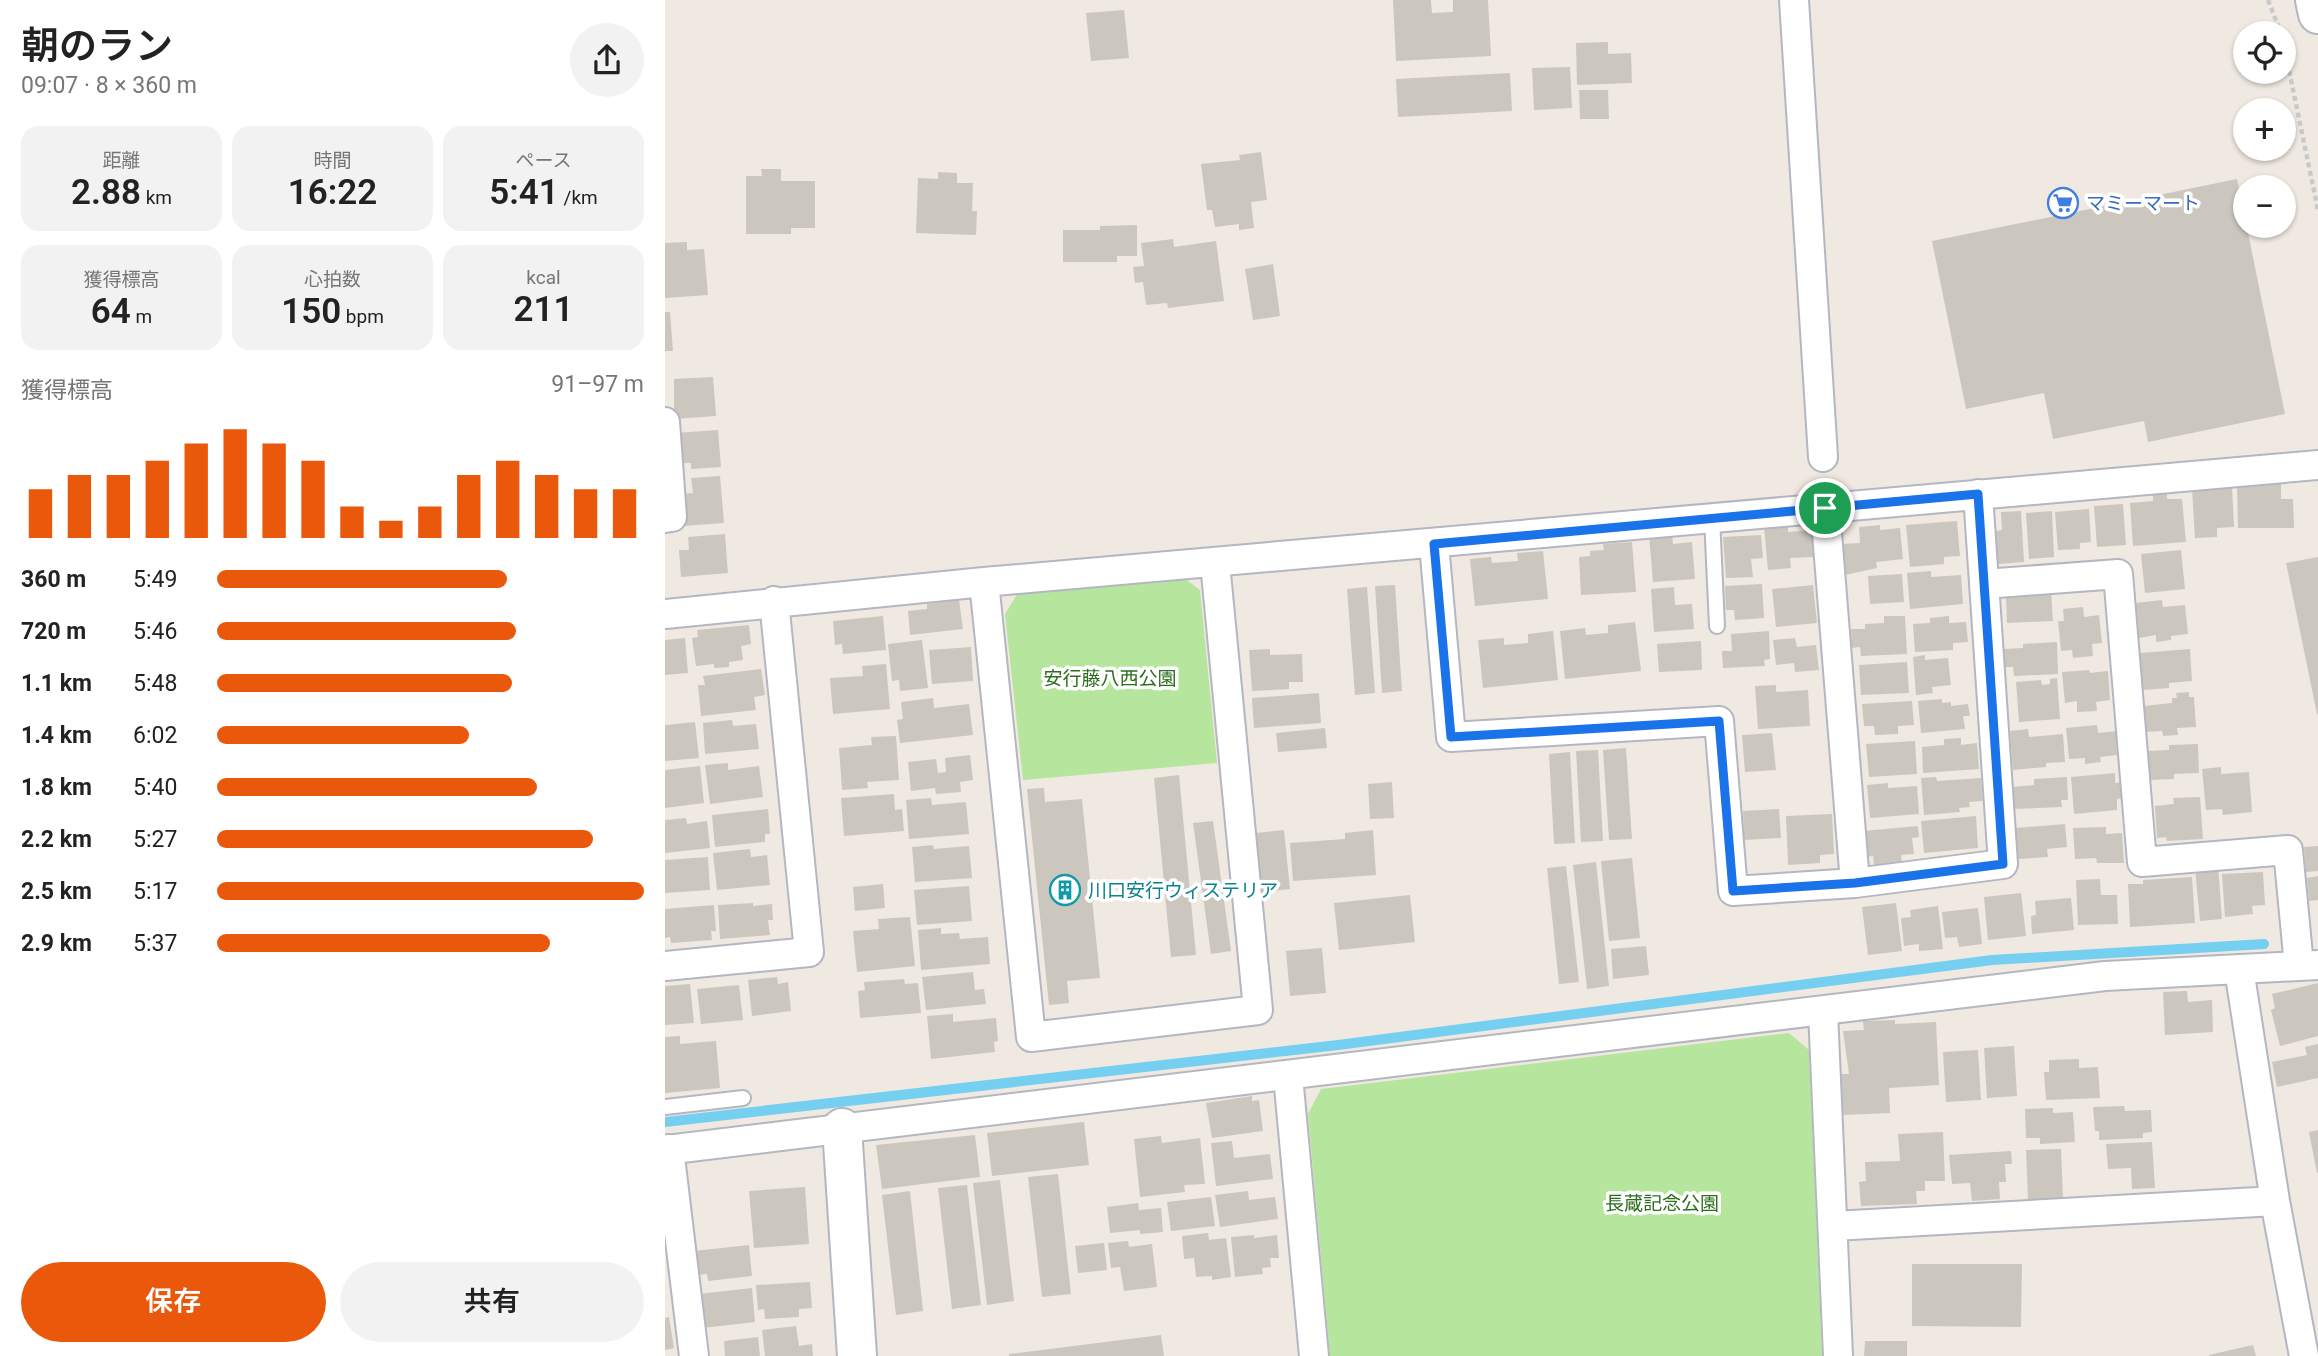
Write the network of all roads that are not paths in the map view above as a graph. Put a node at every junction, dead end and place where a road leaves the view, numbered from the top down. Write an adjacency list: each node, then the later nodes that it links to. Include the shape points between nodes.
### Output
1 (1794, 0): 5 (street)
2 (2315, 0): 3 (street)
3 (2318, 14)
4 (665, 422): 9 (street, via 672,517)
5 (1823, 457)
6 (2318, 465): 7 (street)
7 (1978, 494): 8 (street); 14 (street)
8 (1825, 508): 10 (street); 18 (street)
9 (665, 518)
10 (1712, 518): 11 (street); 17 (lane)
11 (1434, 544): 12 (street); 18 (street, via 1451,737 1719,721 1733,891)
12 (1215, 563): 13 (street); 13 (street, via 1258,1010 1031,1037)
13 (984, 582): 15 (street)
14 (1984, 584): 18 (street, via 2003,864); 19 (street, via 2118,575 2142,862 2288,850)
15 (774, 601): 16 (street); 20 (street, via 809,952)
16 (665, 614)
17 (1717, 626)
18 (1855, 883)
19 (2309, 966): 21 (street)
20 (665, 967)
21 (2239, 969): 22 (street, via 2105,976); 28 (street)
22 (1823, 1011): 23 (street); 29 (street)
23 (1288, 1076): 26 (street); 32 (street)
24 (743, 1098): 25 (lane)
25 (665, 1107)
26 (842, 1128): 27 (street); 31 (street)
27 (667, 1150): 30 (street)
28 (2275, 1201): 29 (street); 34 (street)
29 (1834, 1226): 33 (street)
30 (694, 1356)
31 (857, 1356)
32 (1314, 1356)
33 (1838, 1356)
34 (2304, 1356)

